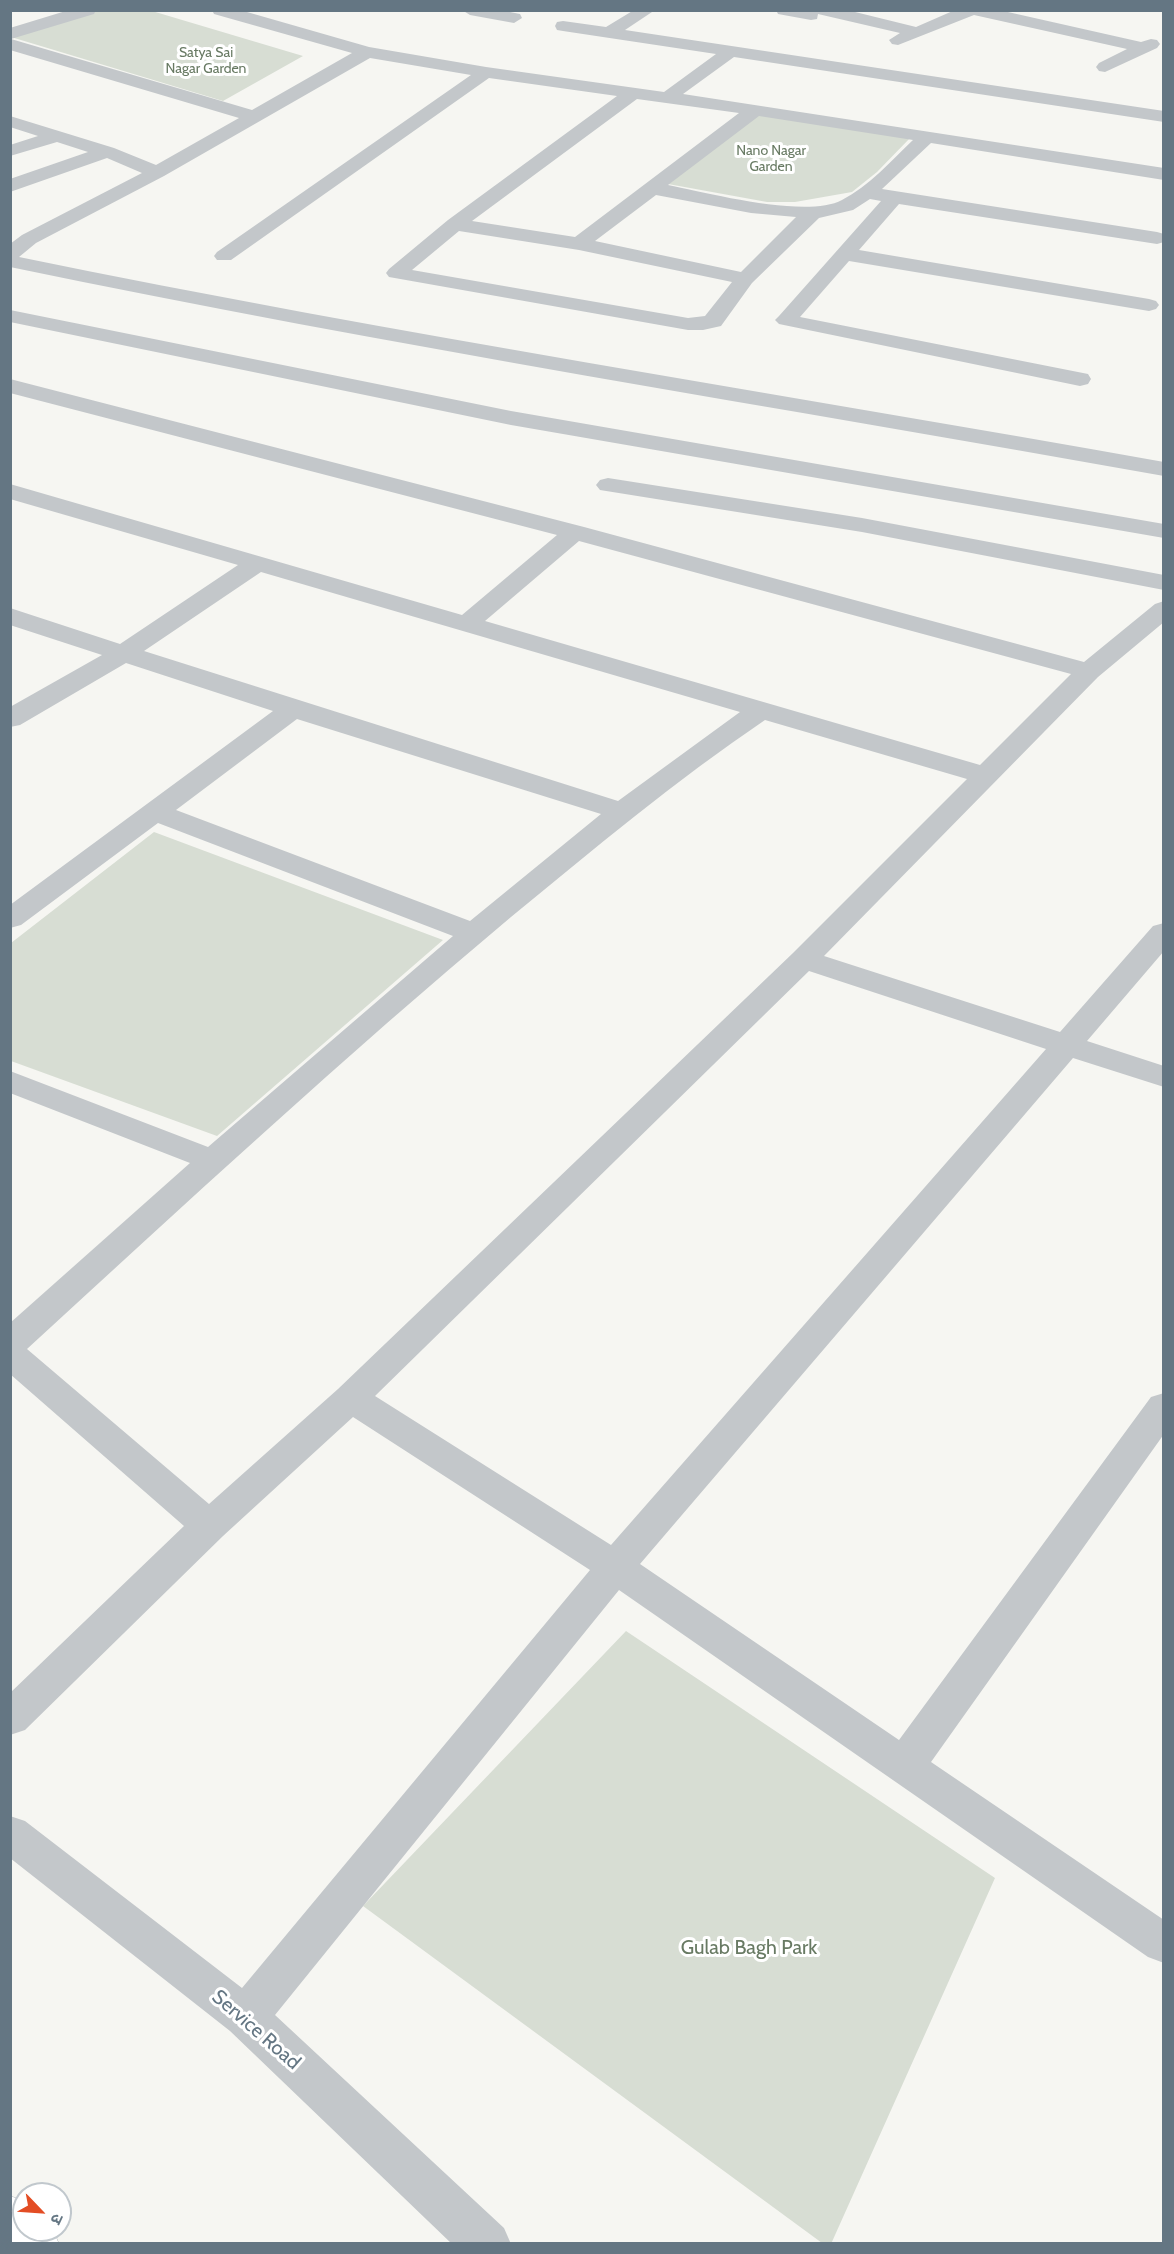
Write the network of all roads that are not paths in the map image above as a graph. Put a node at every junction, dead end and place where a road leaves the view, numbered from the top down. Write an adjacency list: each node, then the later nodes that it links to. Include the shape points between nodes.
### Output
1 (87, 10): 12 (street)
2 (220, 10): 17 (street)
3 (470, 10): 8 (street)
4 (647, 10): 11 (street)
5 (784, 10): 7 (street)
6 (973, 10): 10 (street); 16 (street)
7 (818, 13): 10 (street)
8 (514, 18)
9 (563, 26): 11 (street)
10 (917, 32): 15 (street)
11 (609, 33): 18 (street)
12 (10, 34)
13 (1164, 38): 16 (street)
14 (10, 44): 24 (street)
15 (884, 46)
16 (1143, 48): 19 (street)
17 (367, 52): 20 (street); 24 (street)
18 (729, 53): 22 (street); 25 (street)
19 (1105, 67)
20 (486, 72): 21 (street); 44 (street)
21 (634, 92): 22 (street); 38 (street)
22 (667, 98): 23 (street)
23 (755, 110): 28 (street); 34 (street)
24 (252, 116): 31 (street)
25 (1164, 117)
26 (10, 121): 27 (street)
27 (56, 136): 29 (street); 30 (street)
28 (928, 136): 32 (street); 35 (street)
29 (10, 151)
30 (106, 152): 31 (street); 33 (street)
31 (157, 172): 39 (street)
32 (1164, 174)
33 (10, 186)
34 (652, 188): 37 (street, via 751,207); 41 (street)
35 (867, 193): 36 (street); 37 (street, via 846,206)
36 (895, 197): 40 (street); 43 (street)
37 (812, 213): 46 (street)
38 (455, 224): 41 (street); 46 (street, via 396,273 688,324 713,321)
39 (20, 235): 42 (street)
40 (1157, 238)
41 (579, 244): 46 (street)
42 (10, 254)
43 (844, 254): 47 (street); 49 (street, via 786,320)
44 (224, 256)
45 (10, 261): 52 (street, via 179,297 493,354)
46 (745, 279)
47 (1149, 305)
48 (10, 316): 51 (street, via 511,418)
49 (1080, 379)
50 (10, 386): 57 (street)
51 (682, 446): 54 (street); 56 (street)
52 (1164, 468)
53 (608, 485): 54 (street)
54 (638, 489): 59 (street, via 862,525)
55 (10, 491): 58 (street)
56 (1164, 531)
57 (575, 532): 62 (street); 64 (street)
58 (257, 564): 62 (street); 63 (street)
59 (1164, 583)
60 (1164, 609): 64 (street)
61 (10, 616): 63 (street)
62 (465, 625): 66 (street)
63 (124, 653): 65 (street); 67 (street)
64 (1089, 671): 68 (street)
65 (293, 709): 69 (street); 70 (street)
66 (761, 711): 68 (street); 70 (street)
67 (10, 719)
68 (984, 775): 74 (street)
69 (155, 812): 71 (street); 73 (street)
70 (623, 812): 73 (street)
71 (10, 919)
72 (1164, 932): 75 (street)
73 (473, 933): 78 (street)
74 (804, 959): 75 (street); 81 (street)
75 (1069, 1044): 76 (street); 84 (street)
76 (1164, 1077)
77 (10, 1081): 78 (street)
78 (212, 1160): 79 (street)
79 (10, 1344)
80 (10, 1354): 83 (street)
81 (351, 1398): 83 (street); 84 (street)
82 (1164, 1406): 86 (street)
83 (209, 1526): 85 (street)
84 (615, 1567): 86 (street); 89 (street)
85 (10, 1719)
86 (904, 1765): 88 (street)
87 (10, 1833): 89 (street, Service Road)
88 (1164, 1944)
89 (246, 2017): 92 (street, Service Road)
90 (10, 2218): 91 (main road)
91 (35, 2244)
92 (487, 2244)

